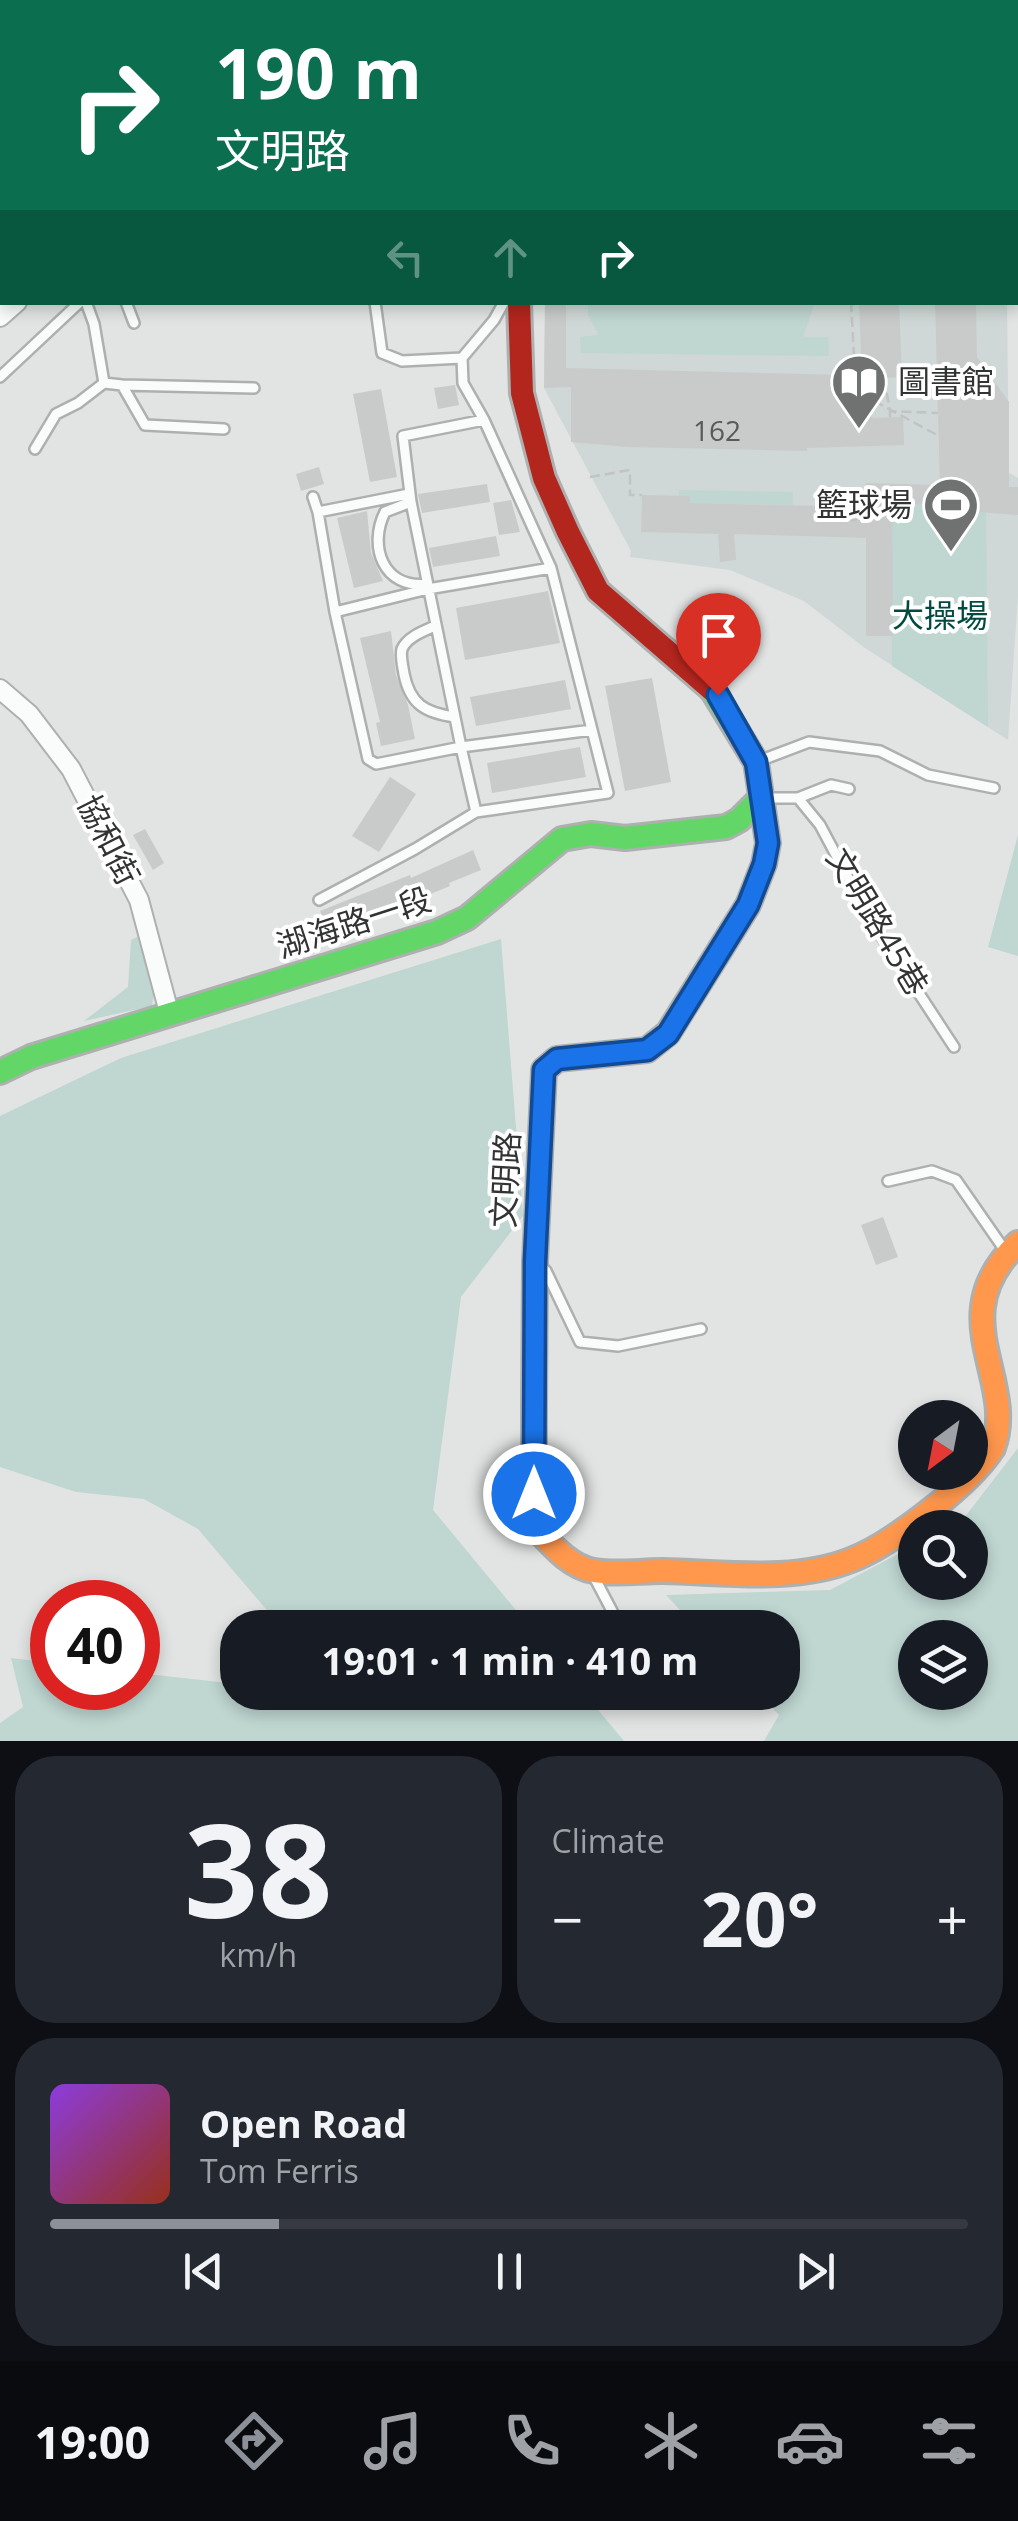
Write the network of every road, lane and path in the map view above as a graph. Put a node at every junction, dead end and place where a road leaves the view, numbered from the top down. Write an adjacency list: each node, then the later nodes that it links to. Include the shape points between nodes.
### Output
1 (80, 305): 10 (lane)
2 (84, 305): 12 (lane)
3 (127, 305): 8 (lane)
4 (376, 305): 9 (lane, via 382,353 402,361)
5 (502, 305): 9 (lane)
6 (519, 305): 35 (street, 文明路, via 522,393 534,444 598,591 718,695)
7 (852, 305): 18 (path, via 854,374 876,402)
8 (134, 323)
9 (462, 358): 16 (lane, via 462,383)
10 (0, 377)
11 (884, 378): 15 (path, bridge, via 890,414)
12 (104, 383): 13 (lane); 19 (lane, via 56,414)
13 (122, 385): 14 (lane); 17 (lane, via 145,425)
14 (254, 388)
15 (938, 413)
16 (484, 420): 23 (lane, via 403,436); 27 (lane)
17 (224, 430)
18 (939, 436)
19 (35, 449)
20 (590, 477): 21 (path, via 630,470 630,495)
21 (642, 495)
22 (313, 498): 24 (lane)
23 (410, 498): 24 (lane); 28 (lane); 28 (lane, via 385,512 377,527 382,560 394,578)
24 (318, 512): 29 (lane)
25 (847, 520): 26 (path)
26 (866, 521)
27 (551, 568): 28 (lane); 33 (lane)
28 (427, 586): 29 (lane); 30 (lane)
29 (336, 612): 34 (lane, via 368,759 376,764)
30 (436, 626): 32 (lane); 32 (lane, via 405,644 404,675 420,708)
31 (0, 689): 42 (street, 協和街, via 30,714 79,785 139,900)
32 (455, 716): 34 (lane)
33 (592, 730): 34 (lane); 40 (lane, via 608,793)
34 (462, 747): 40 (lane)
35 (756, 762): 37 (lane, via 809,742 880,751 928,775); 38 (street, 文明路)
36 (849, 788): 39 (lane, via 830,785)
37 (994, 788)
38 (760, 798): 39 (lane); 42 (street, 湖海路一段, via 726,827 562,839 468,918 438,932); 47 (street, 文明路, via 768,843 757,885 668,1034 647,1050 557,1059 544,1070)
39 (798, 798): 43 (lane, 文明路45巷)
40 (476, 812): 41 (lane)
41 (319, 900)
42 (170, 1016): 44 (street, 湖海路一段)
43 (954, 1047)
44 (0, 1072)
45 (888, 1181): 46 (lane, via 932,1171 956,1180)
46 (1012, 1247): 49 (street, via 989,1275 984,1306 1006,1415 996,1442 983,1464 899,1533 853,1560 814,1572)
47 (535, 1261): 48 (lane, via 580,1342 618,1346); 49 (street, 文明路, via 534,1526 560,1554)
48 (701, 1328)
49 (590, 1571): 50 (lane)
50 (611, 1610)

